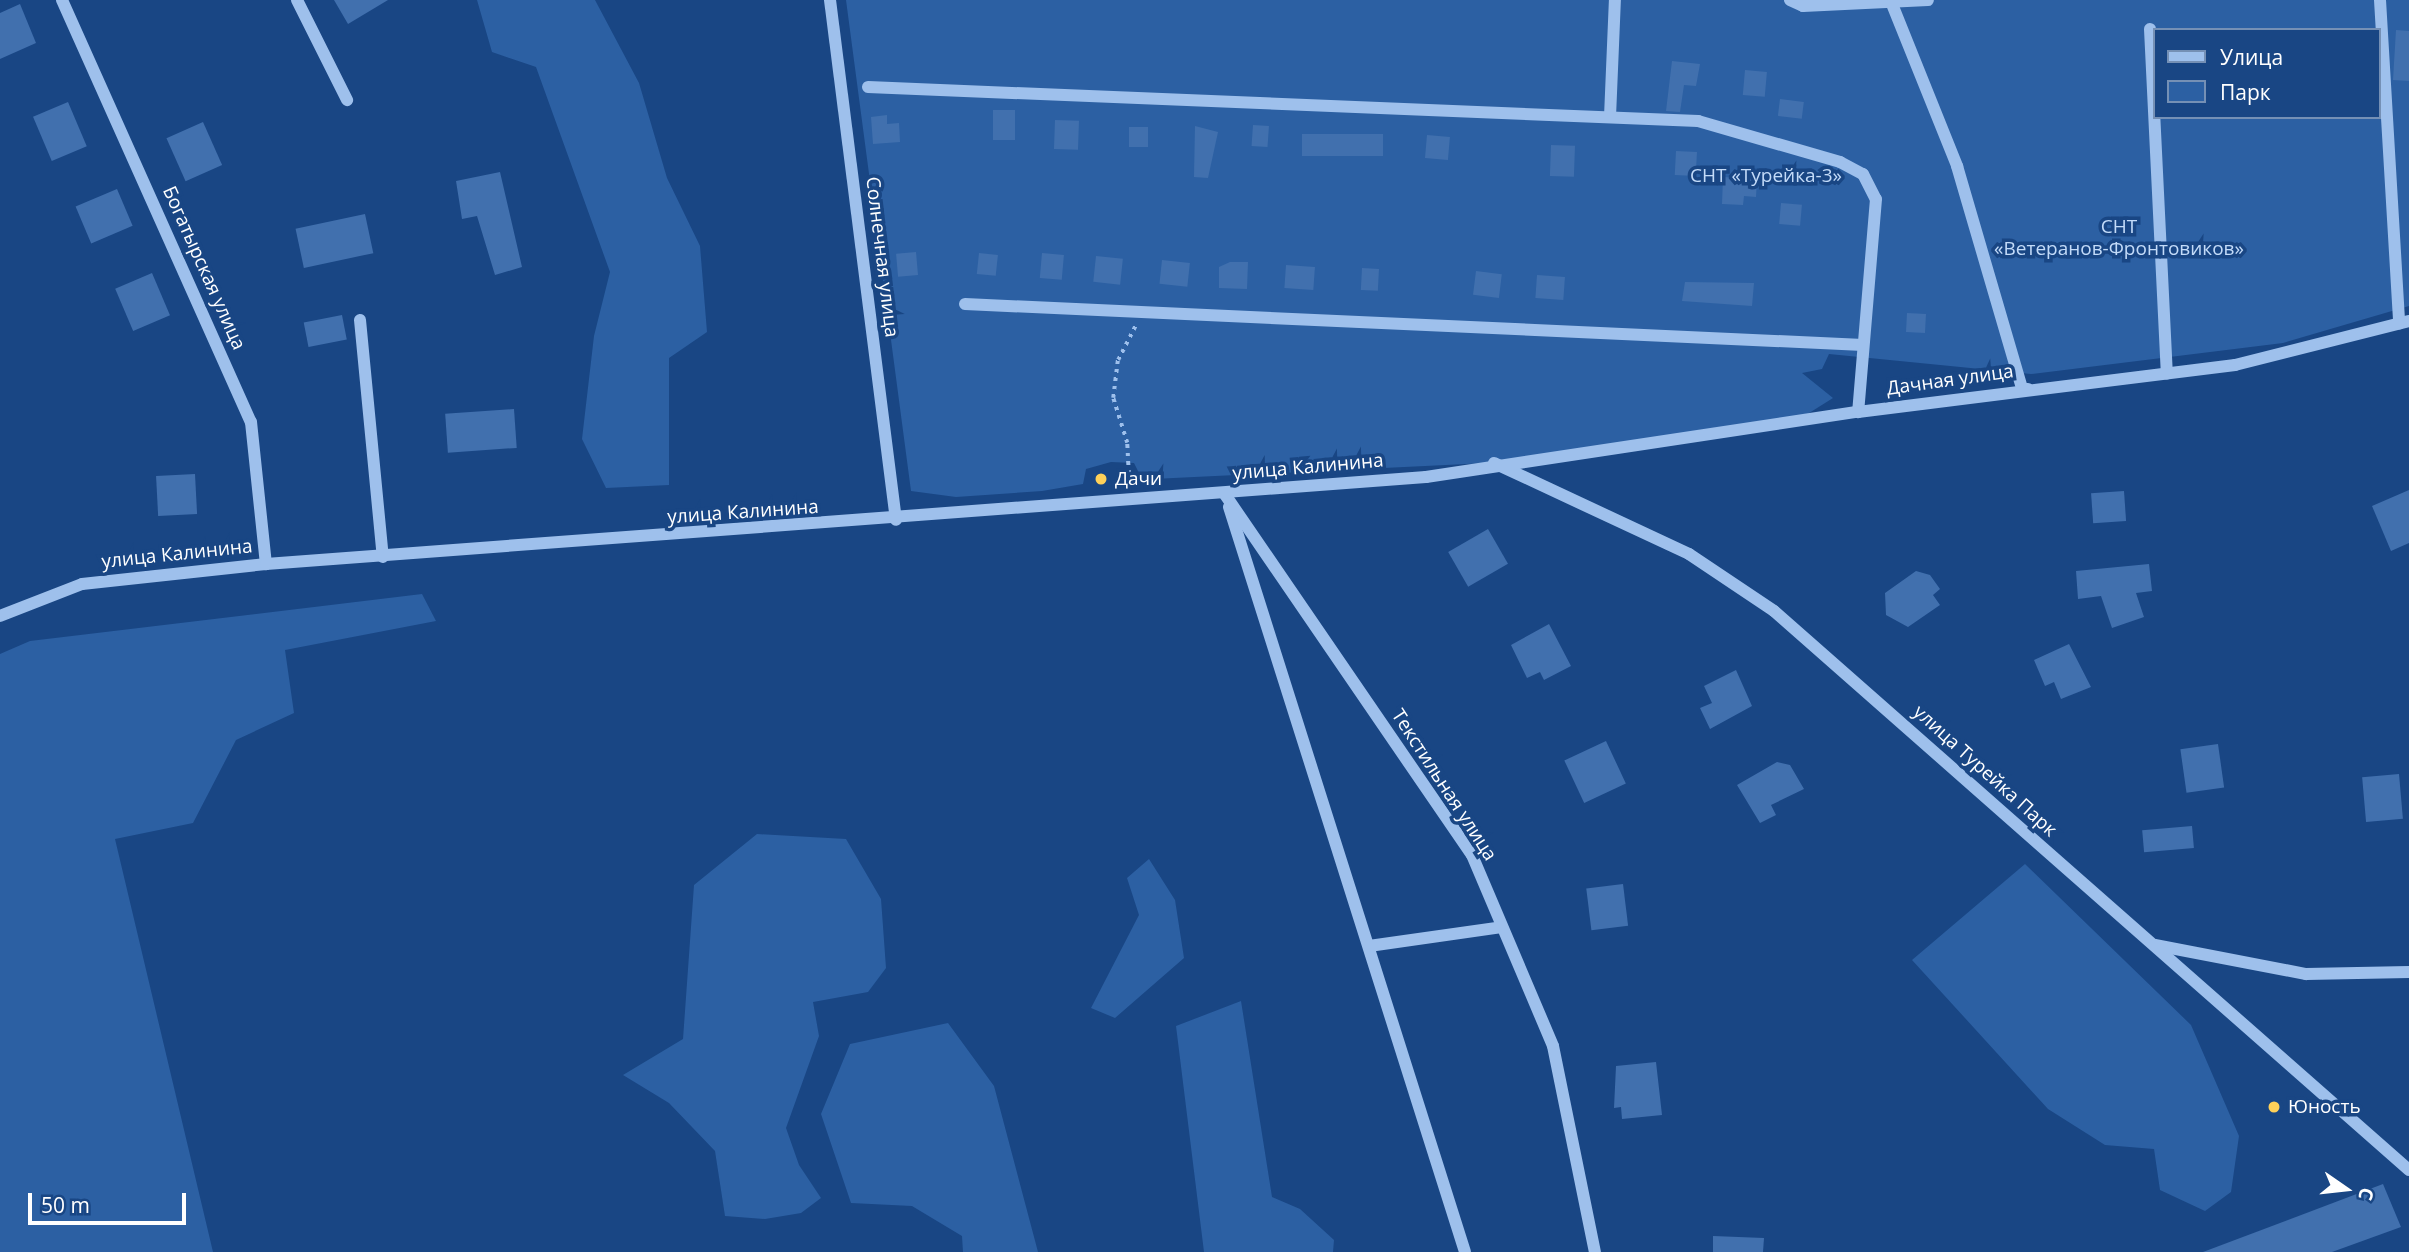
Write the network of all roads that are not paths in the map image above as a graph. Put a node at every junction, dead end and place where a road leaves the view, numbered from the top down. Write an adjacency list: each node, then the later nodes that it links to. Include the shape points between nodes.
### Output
1 (62, 0): 26 (street, Богатырская улица, via 251,422)
2 (297, 0): 11 (street)
3 (830, 0): 24 (street, Солнечная улица)
4 (1615, 0): 13 (street)
5 (1790, 0): 8 (street, via 1803,6)
6 (1928, 0): 8 (street)
7 (2380, 0): 17 (street)
8 (1892, 4): 20 (street, via 1957,166 2022,389)
9 (2150, 29): 12 (street)
10 (868, 87): 13 (street)
11 (347, 100)
12 (2154, 110)
13 (1610, 117): 18 (street, via 1698,121 1863,174 1876,199)
14 (2154, 119): 19 (street)
15 (965, 304): 18 (street)
16 (360, 320): 25 (street)
17 (2404, 322): 19 (street, Дачная улица, via 2235,365)
18 (1863, 345): 21 (street)
19 (2167, 374): 20 (street, Дачная улица)
20 (2032, 389): 21 (street, Дачная улица)
21 (1858, 412): 22 (street, Дачная улица)
22 (1493, 463): 23 (street, улица Калинина, via 1426,477); 29 (street, улица Турейка Парк, via 1689,554 1774,611)
23 (1224, 493): 24 (street, улица Калинина); 28 (street, Текстильная улица, via 1472,855); 30 (street)
24 (896, 520): 25 (street, улица Калинина)
25 (383, 557): 26 (street, улица Калинина)
26 (266, 564): 27 (street, улица Калинина, via 82,584)
27 (0, 616)
28 (1502, 927): 30 (street); 34 (street, Текстильная улица, via 1553,1046)
29 (2155, 945): 31 (street, via 2306,974); 32 (street, улица Турейка Парк)
30 (1369, 946): 33 (street)
31 (2409, 972)
32 (2409, 1170)
33 (1465, 1252)
34 (1595, 1252)

